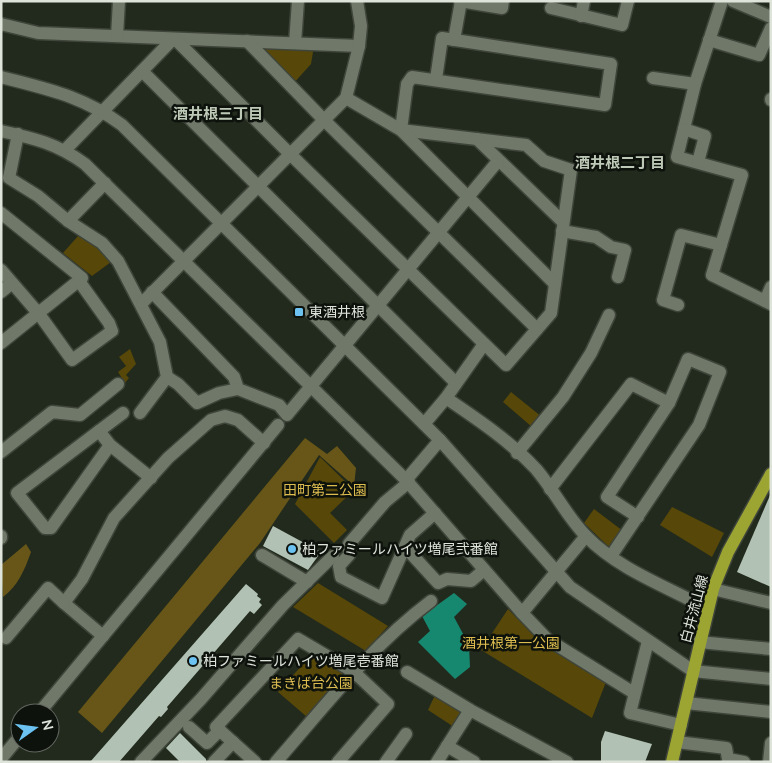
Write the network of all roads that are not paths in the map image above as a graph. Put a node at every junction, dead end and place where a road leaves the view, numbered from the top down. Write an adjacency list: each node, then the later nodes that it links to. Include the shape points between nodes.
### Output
1 (119, 1): 15 (street)
2 (298, 1): 20 (street)
3 (357, 1): 21 (street)
4 (461, 1): 5 (street, via 502,8); 17 (street)
5 (503, 1)
6 (584, 1): 11 (street)
7 (628, 1): 11 (street, via 622,25)
8 (722, 1): 18 (street)
9 (733, 1): 12 (street)
10 (551, 8): 11 (street)
11 (581, 16)
12 (771, 17)
13 (1, 24): 15 (street, via 38,33)
14 (771, 28): 18 (street, via 759,55)
15 (117, 36): 16 (street)
16 (174, 39): 19 (street); 22 (street); 36 (street)
17 (454, 40): 25 (street, via 442,38); 25 (street, via 612,64 605,105)
18 (709, 40): 26 (street)
19 (247, 41): 20 (street); 29 (street)
20 (295, 43): 21 (street)
21 (360, 46): 27 (street)
22 (142, 71): 28 (street); 40 (street)
23 (1, 77): 28 (street, via 70,95)
24 (653, 78): 26 (street)
25 (436, 79): 31 (street, via 412,76 407,84)
26 (695, 84): 30 (street)
27 (346, 98): 29 (street); 31 (street)
28 (101, 110): 35 (street); 44 (street, via 122,125)
29 (324, 120): 36 (street); 46 (street)
30 (684, 129): 38 (street, via 705,136); 38 (street, via 677,157)
31 (401, 130): 34 (street); 41 (street)
32 (1, 131): 33 (street)
33 (18, 134): 35 (street); 43 (street, via 9,178 38,196)
34 (477, 139): 37 (street); 45 (street, via 526,145 544,161 571,170)
35 (66, 150): 39 (street)
36 (290, 154): 40 (street); 49 (street)
37 (498, 161): 41 (street); 45 (street)
38 (698, 162): 47 (street, via 742,175)
39 (105, 183): 43 (street); 48 (street)
40 (258, 188): 44 (street); 61 (street)
41 (468, 198): 46 (street); 54 (street)
42 (1, 213): 52 (street, via 82,278)
43 (68, 221): 58 (street, via 102,243 118,261)
44 (222, 223): 48 (street); 67 (street)
45 (563, 227): 51 (street, via 625,250); 54 (street)
46 (439, 233): 49 (street); 64 (street)
47 (721, 245): 59 (street, via 712,275); 60 (street, via 681,236 663,300)
48 (184, 261): 57 (street); 71 (street)
49 (408, 269): 61 (street); 66 (street)
50 (1, 270): 53 (street)
51 (618, 277)
52 (78, 280): 62 (street); 62 (street, via 112,332 72,360)
53 (12, 283): 56 (street); 62 (street)
54 (555, 284): 64 (street, via 551,313)
55 (771, 286): 59 (street)
56 (1, 292)
57 (152, 292): 58 (street); 72 (street, via 234,377)
58 (142, 303): 68 (street, via 160,342)
59 (768, 303)
60 (678, 305)
61 (378, 306): 67 (street); 69 (street)
62 (39, 314): 65 (street)
63 (609, 315): 84 (street, via 591,353 563,397)
64 (537, 330): 66 (street, via 506,365)
65 (1, 343)
66 (484, 344): 69 (street)
67 (344, 346): 71 (street); 77 (street)
68 (167, 376): 72 (street, via 197,403); 76 (street)
69 (456, 383): 73 (street)
70 (118, 384): 83 (street, via 80,415 52,412)
71 (312, 387): 72 (street, via 287,415 279,405); 87 (street)
72 (238, 389)
73 (446, 398): 77 (street); 84 (street, via 485,425)
74 (668, 403): 88 (street, via 631,384); 90 (street, via 607,497); 90 (street, via 688,359 720,372 700,425)
75 (123, 413): 79 (street)
76 (140, 413)
77 (424, 424): 80 (street)
78 (278, 425): 81 (street)
79 (99, 431): 82 (street); 82 (street, via 17,493 45,528 51,528)
80 (440, 440): 87 (street); 97 (street)
81 (264, 443): 86 (street, via 238,420 225,416 211,420 168,458); 105 (street)
82 (110, 445): 86 (street)
83 (1, 452)
84 (517, 453): 88 (street, via 536,469)
85 (771, 474): 99 (main road, 白井流山線, via 732,545)
86 (151, 478): 101 (street, via 114,518 82,579)
87 (407, 481): 89 (street); 92 (street, via 349,544 349,555 339,566 341,577 382,598)
88 (550, 489): 91 (street)
89 (435, 513): 92 (street, via 410,535); 96 (street)
90 (638, 517): 95 (street)
91 (586, 536): 95 (street); 97 (street)
92 (405, 548): 96 (street, via 438,583 447,578 471,581)
93 (262, 555): 98 (street)
94 (333, 556): 98 (street)
95 (611, 556): 103 (street)
96 (484, 570): 104 (street)
97 (556, 572): 104 (street); 107 (street, via 581,596)
98 (307, 582): 129 (street, via 290,593 201,699)
99 (713, 589): 102 (street); 103 (main road, 白井流山線)
100 (433, 599): 111 (street, via 401,624)
101 (64, 603): 105 (street); 106 (street, via 48,588)
102 (771, 603)
103 (708, 609): 108 (main road, 白井流山線)
104 (522, 613): 114 (street, via 547,639)
105 (103, 636): 115 (street)
106 (6, 638)
107 (648, 640): 110 (street); 114 (street)
108 (700, 642): 109 (street); 110 (main road, 白井流山線)
109 (771, 649)
110 (694, 671): 113 (street); 116 (main road, 白井流山線)
111 (354, 672): 121 (street, via 298,639 216,727); 132 (street); 133 (street, via 388,704)
112 (407, 672): 117 (street)
113 (771, 679)
114 (634, 693): 119 (street, via 630,713)
115 (47, 703)
116 (686, 703): 118 (street); 119 (main road, 白井流山線)
117 (470, 710): 126 (street); 137 (street)
118 (771, 712)
119 (681, 725): 124 (main road, 白井流山線)
120 (189, 727): 121 (street, via 207,743)
121 (220, 730): 123 (street)
122 (406, 734): 134 (street)
123 (233, 742): 130 (street); 131 (street)
124 (677, 742): 138 (main road, 白井流山線); 139 (street, via 726,748 728,759)
125 (771, 744): 140 (street)
126 (447, 746): 135 (street); 136 (street)
127 (10, 748): 128 (street)
128 (1, 759)
129 (142, 762)
130 (214, 762)
131 (255, 762)
132 (276, 762)
133 (338, 762)
134 (386, 762)
135 (437, 762)
136 (474, 762)
137 (567, 762)
138 (672, 762)
139 (744, 762)
140 (769, 762)

